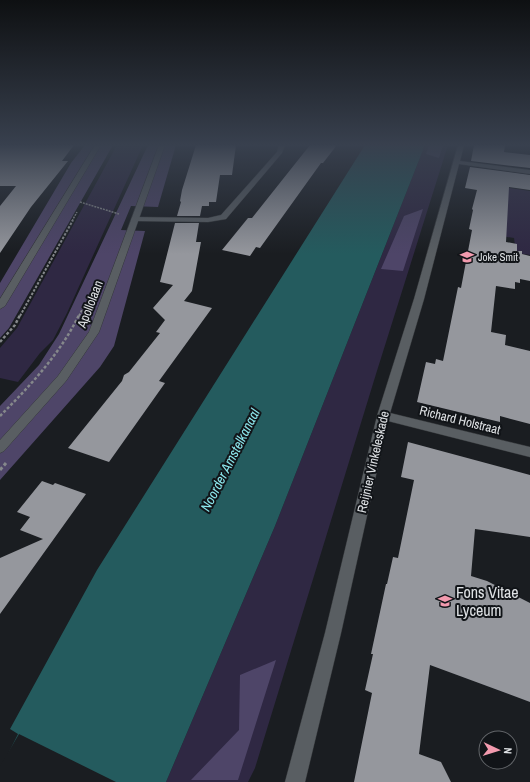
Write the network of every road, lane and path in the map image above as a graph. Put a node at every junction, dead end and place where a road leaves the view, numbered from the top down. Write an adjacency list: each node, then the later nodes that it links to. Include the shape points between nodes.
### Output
1 (76, 181): 5 (street)
2 (149, 181): 9 (street, Apollolaan)
3 (254, 181): 9 (street, via 223,217 208,220)
4 (451, 181): 14 (street, Reijnier Vinkeleskade, via 419,299)
5 (67, 196): 7 (path); 11 (street)
6 (86, 196): 7 (path)
7 (82, 203): 9 (path)
8 (78, 210): 12 (path, via 15,325)
9 (135, 219): 15 (street, Apollolaan, via 94,332 58,384)
10 (86, 301): 13 (path, via 75,326 51,360)
11 (0, 306)
12 (0, 342)
13 (0, 416)
14 (383, 416): 16 (street, Richard Holstraat); 17 (street, Reijnier Vinkeleskade)
15 (0, 448)
16 (530, 452)
17 (295, 782)

